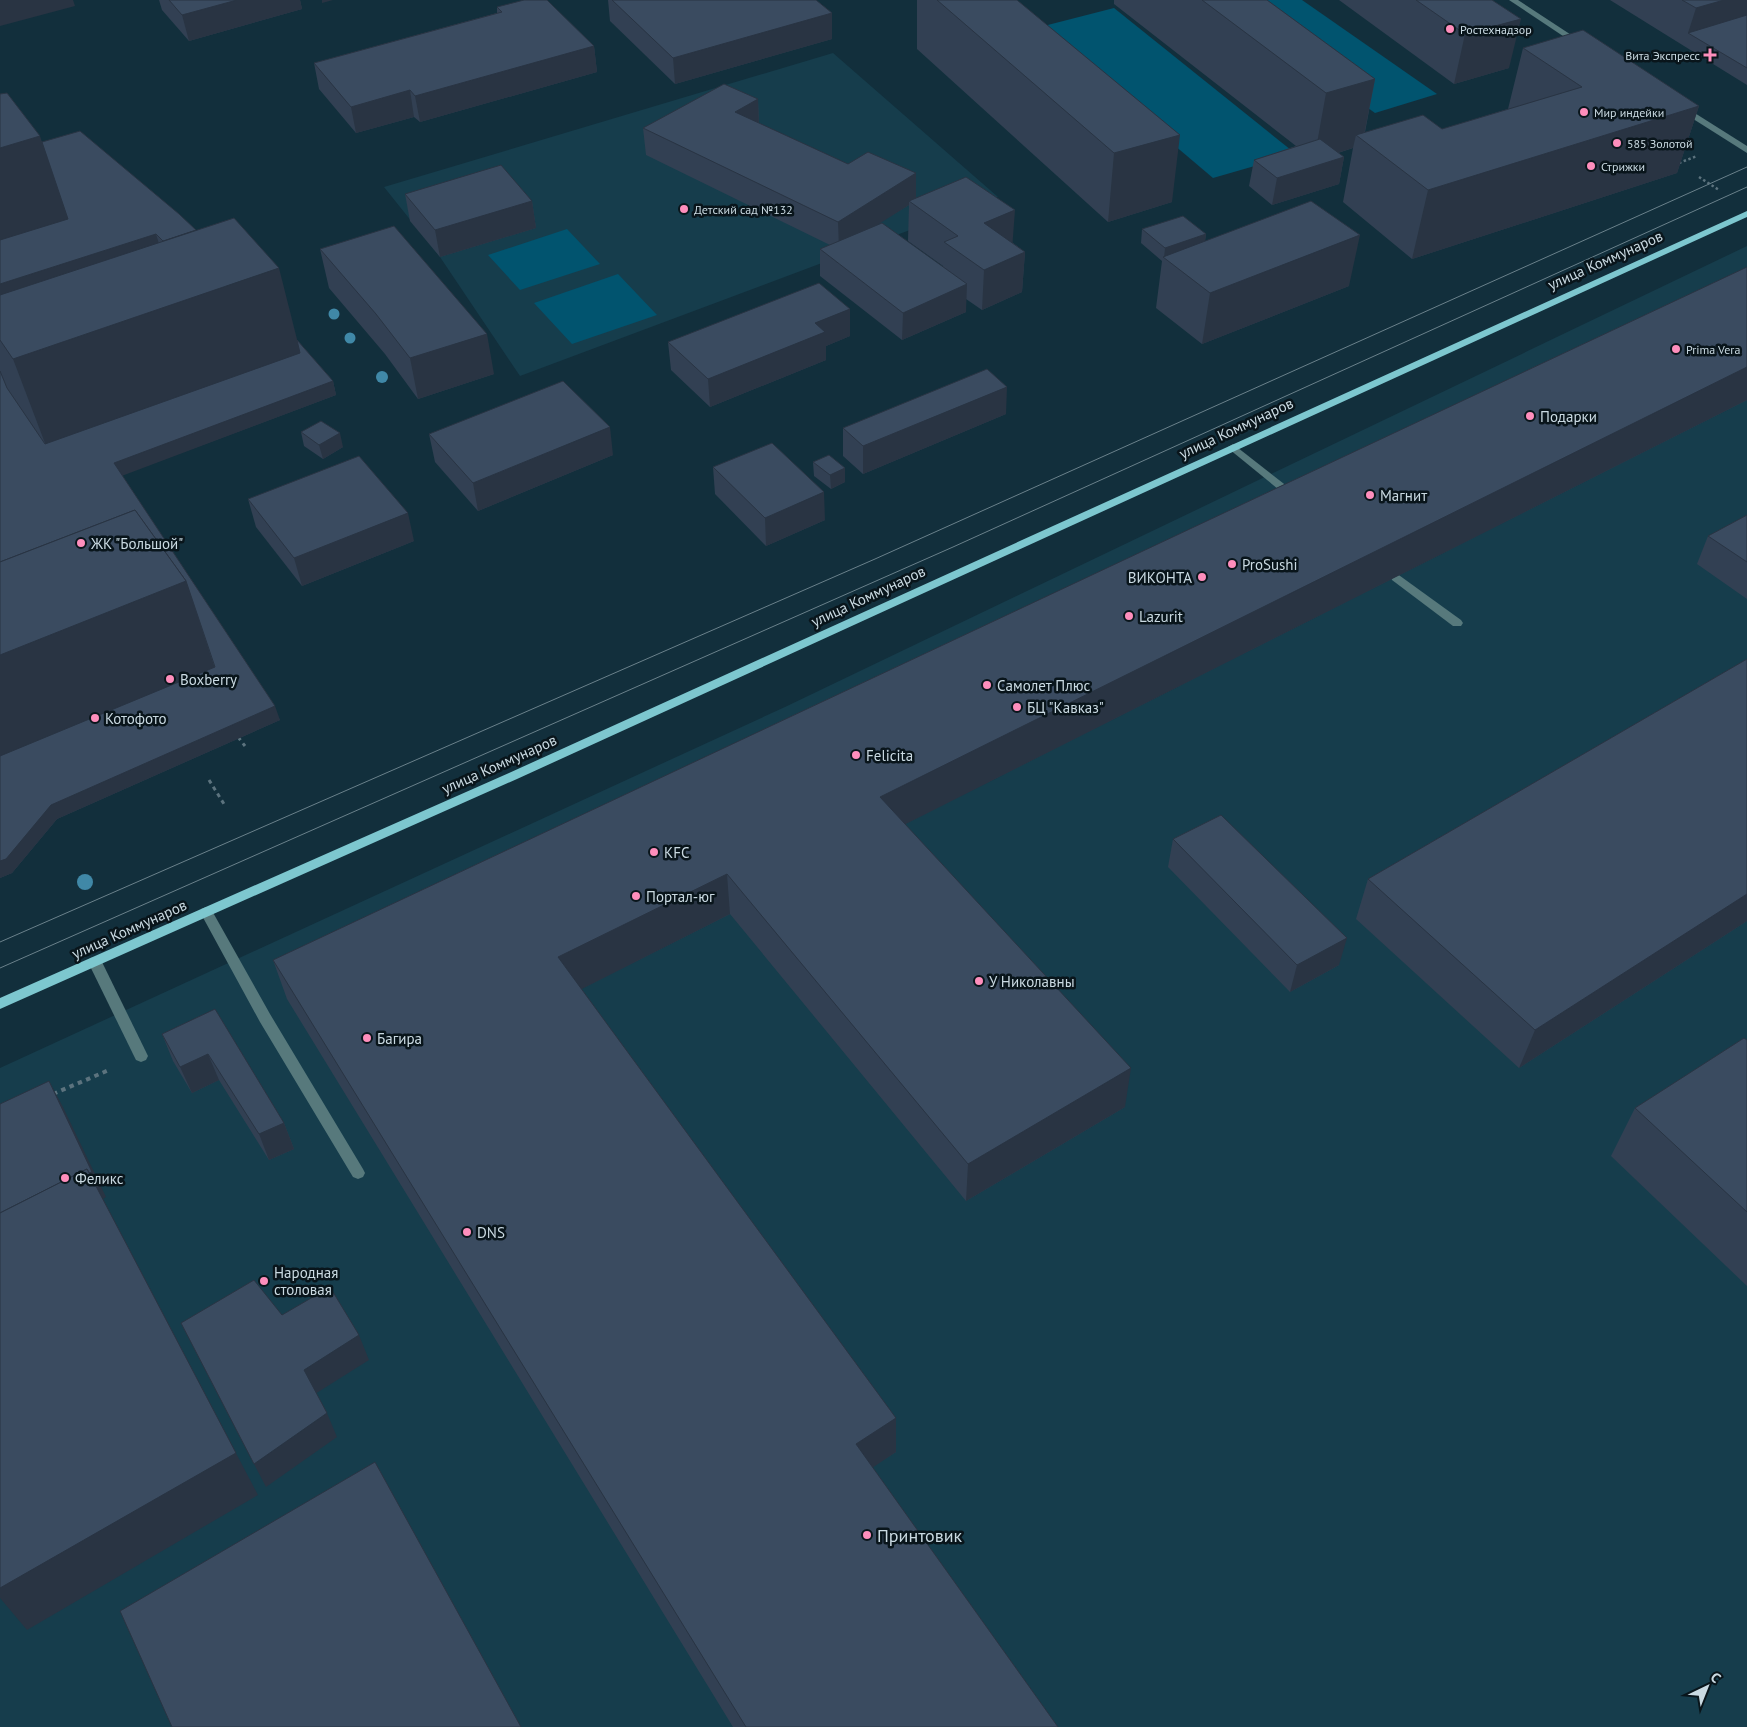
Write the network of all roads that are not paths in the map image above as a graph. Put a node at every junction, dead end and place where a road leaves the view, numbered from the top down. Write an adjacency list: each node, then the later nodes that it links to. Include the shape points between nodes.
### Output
1 (1513, 0): 2 (street)
2 (1586, 47)
3 (1677, 105): 4 (street)
4 (1747, 150)
5 (1747, 214): 6 (main road, улица Коммунаров)
6 (1233, 447): 7 (street); 10 (main road, улица Коммунаров, via 522,772)
7 (1305, 506)
8 (1396, 577): 9 (street)
9 (1457, 623)
10 (206, 912): 11 (main road, улица Коммунаров); 14 (street)
11 (95, 962): 12 (main road, улица Коммунаров); 13 (street)
12 (0, 1004)
13 (141, 1056)
14 (358, 1174)

